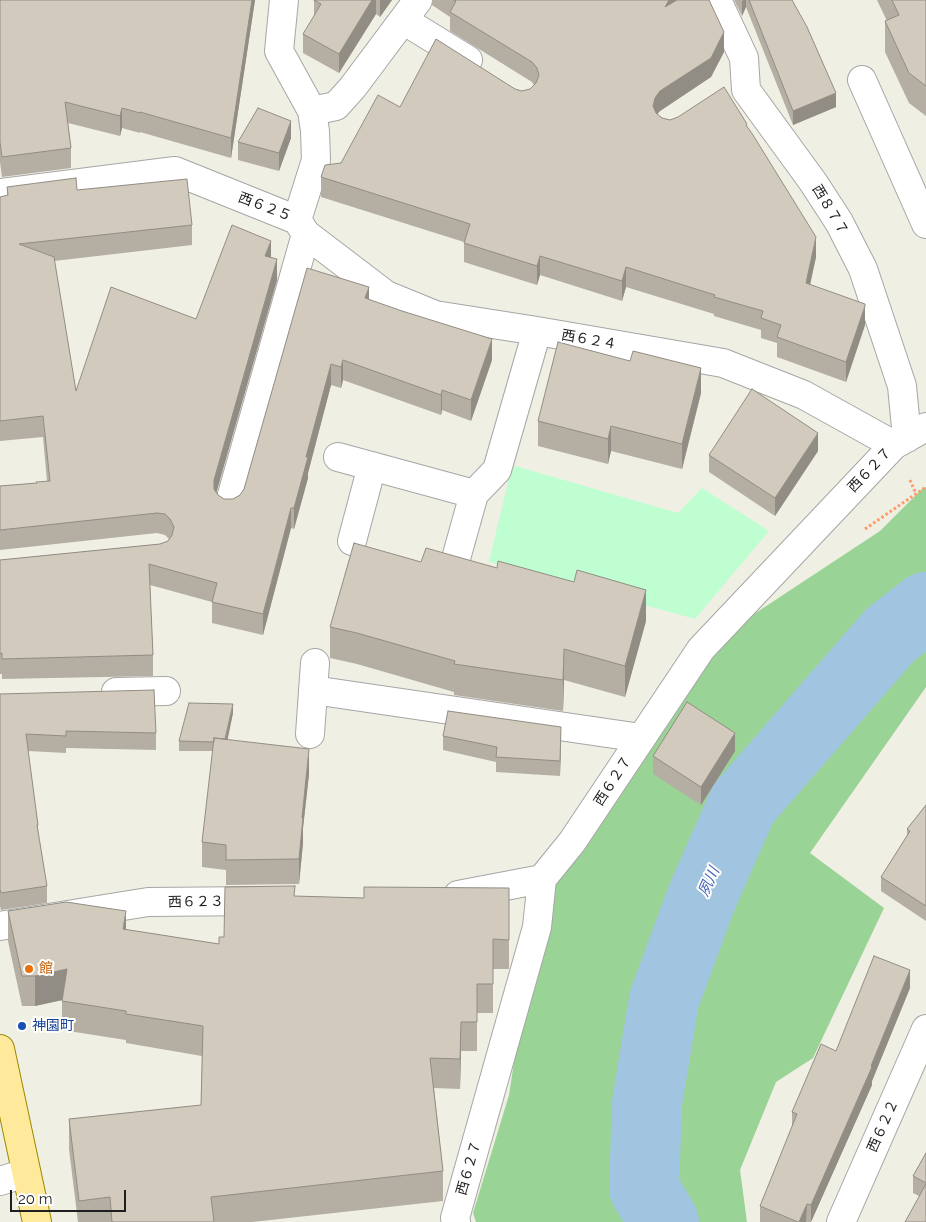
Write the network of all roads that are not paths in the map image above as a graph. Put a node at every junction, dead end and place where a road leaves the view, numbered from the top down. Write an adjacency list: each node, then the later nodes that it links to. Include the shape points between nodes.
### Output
1 (284, 0): 8 (street, via 279,51)
2 (717, 0): 4 (street, 西８７７, via 744,58)
3 (411, 10): 5 (street); 8 (street, via 336,106)
4 (745, 74): 7 (street); 13 (street, 西８７７, via 746,90 813,182 839,222 863,269 902,386)
5 (491, 75)
6 (862, 80): 10 (street)
7 (723, 89)
8 (312, 111): 11 (street, 西６２５, via 316,160)
9 (0, 193): 11 (street, 西６２５, via 175,171)
10 (926, 224)
11 (301, 227): 12 (street, 西６２４, via 386,295 435,315); 17 (street)
12 (537, 331): 13 (street, 西６２４, via 723,363); 16 (street, via 497,470)
13 (909, 437): 25 (street, 西６２７, via 701,649)
14 (338, 457): 15 (street)
15 (372, 466): 16 (street); 18 (street)
16 (474, 494): 19 (street)
17 (229, 506)
18 (352, 541)
19 (455, 562)
20 (315, 663): 21 (street)
21 (313, 690): 24 (street); 25 (street)
22 (166, 691): 23 (street)
23 (88, 693)
24 (310, 734)
25 (641, 738): 26 (street, 西６２７, via 572,842)
26 (542, 879): 27 (street); 35 (street, 西６２７, via 537,927)
27 (438, 897)
28 (286, 900): 29 (street, 西６２３, via 148,902)
29 (0, 926)
30 (926, 1029): 36 (street, 西６２２)
31 (0, 1049): 32 (main road)
32 (26, 1173): 33 (street); 34 (main road)
33 (0, 1181)
34 (37, 1222)
35 (456, 1222)
36 (841, 1222)

